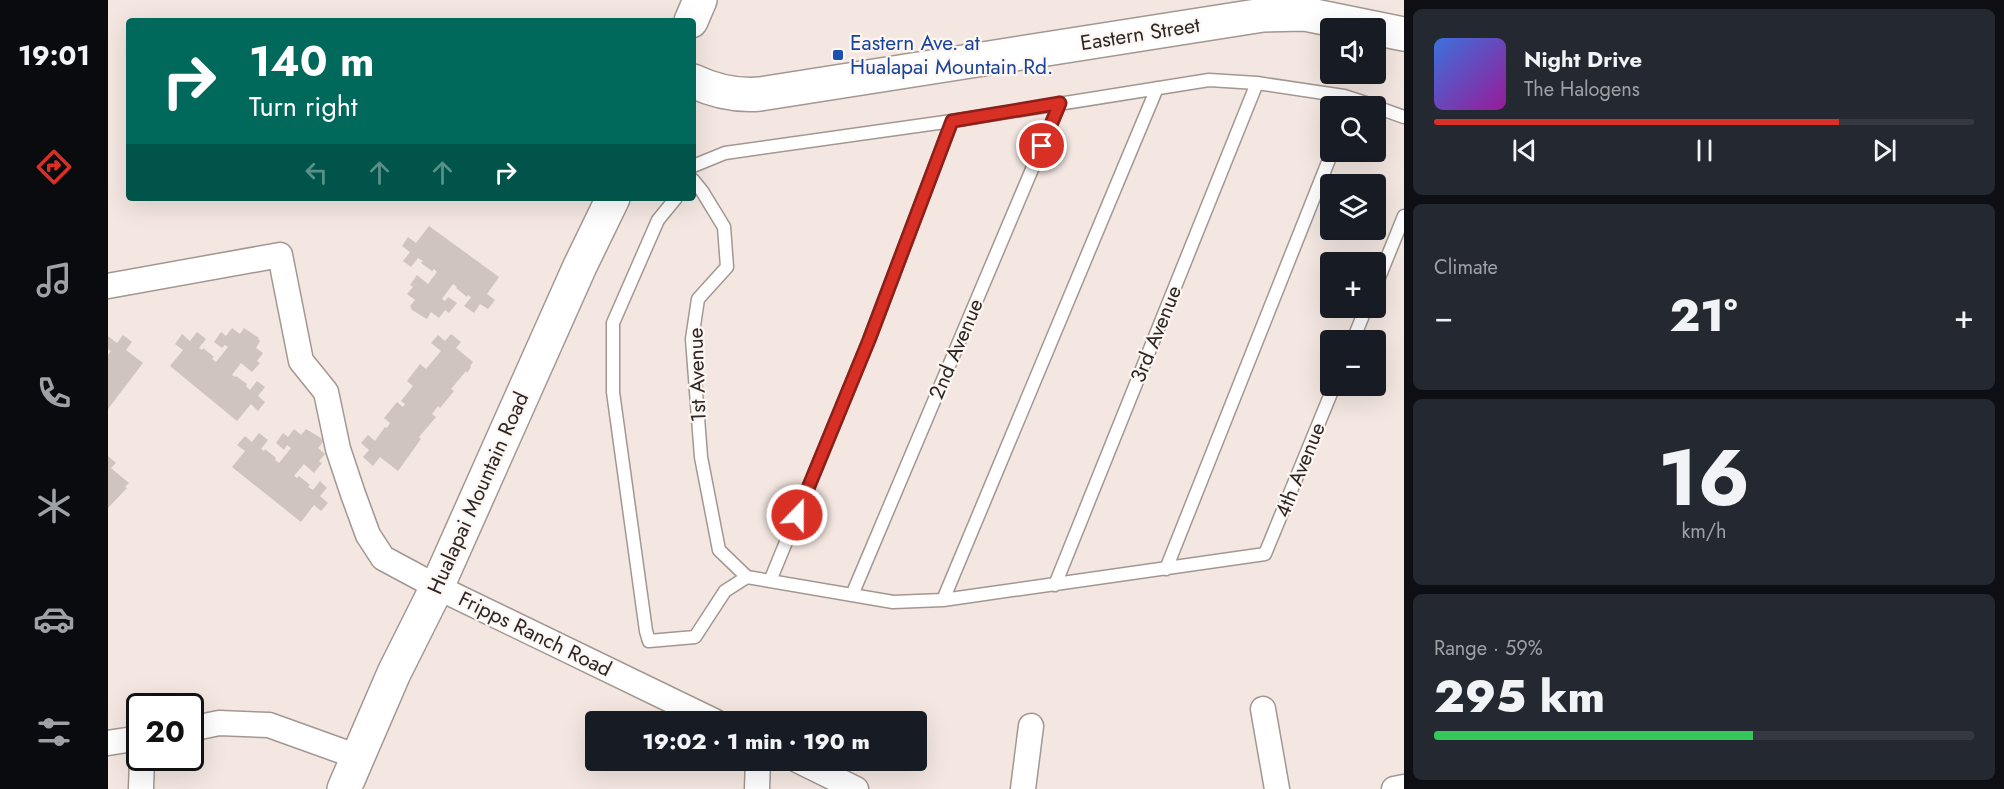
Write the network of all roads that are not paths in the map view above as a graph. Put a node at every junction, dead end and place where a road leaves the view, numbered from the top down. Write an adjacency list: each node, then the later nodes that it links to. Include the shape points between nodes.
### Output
1 (700, 0): 3 (main road)
2 (1346, 11): 4 (main road, Eastern Street); 5 (main road, Eastern Street, via 1236,18 760,94 716,90)
3 (692, 18)
4 (1404, 34)
5 (696, 82)
6 (1257, 83): 7 (lane, via 1209,80); 8 (lane); 25 (lane, 3rd Avenue)
7 (1157, 88): 9 (lane); 28 (lane)
8 (1344, 96)
9 (1060, 103): 12 (lane); 27 (lane, 2nd Avenue)
10 (1386, 111): 11 (lane)
11 (1404, 117)
12 (952, 121): 14 (lane, via 725,153); 24 (lane, via 869,340)
13 (1328, 162): 22 (lane)
14 (696, 165)
15 (696, 184): 23 (lane, 1st Avenue, via 724,227 727,267 698,299 692,339 701,457 719,550)
16 (612, 201): 26 (main road, Hualapai Mountain Road)
17 (674, 201): 23 (lane, via 658,220 613,323 613,392 649,641 696,637 725,591)
18 (1404, 216): 19 (lane)
19 (1386, 260)
20 (108, 285): 26 (street, Fripps Ranch Road, via 280,255 301,361 326,392 338,449 368,535 383,558)
21 (1330, 396): 22 (lane, 4th Avenue, via 1265,554)
22 (1166, 569): 25 (lane)
23 (747, 577): 24 (lane)
24 (770, 581): 27 (lane)
25 (1055, 585): 28 (lane)
26 (437, 587): 30 (street, Fripps Ranch Road); 35 (main road, Hualapai Mountain Road)
27 (852, 595): 28 (lane, via 893,602)
28 (943, 600)
29 (1263, 709): 45 (street)
30 (693, 711)
31 (204, 726): 35 (street, via 269,725)
32 (1031, 726): 44 (street)
33 (126, 740): 34 (street)
34 (108, 742)
35 (358, 757): 41 (main road, Hualapai Mountain Road)
36 (142, 771): 40 (street)
37 (757, 771): 42 (street)
38 (819, 771): 43 (street)
39 (1404, 787): 46 (street)
40 (141, 789)
41 (344, 789)
42 (756, 789)
43 (856, 789)
44 (1023, 789)
45 (1277, 789)
46 (1394, 789)

